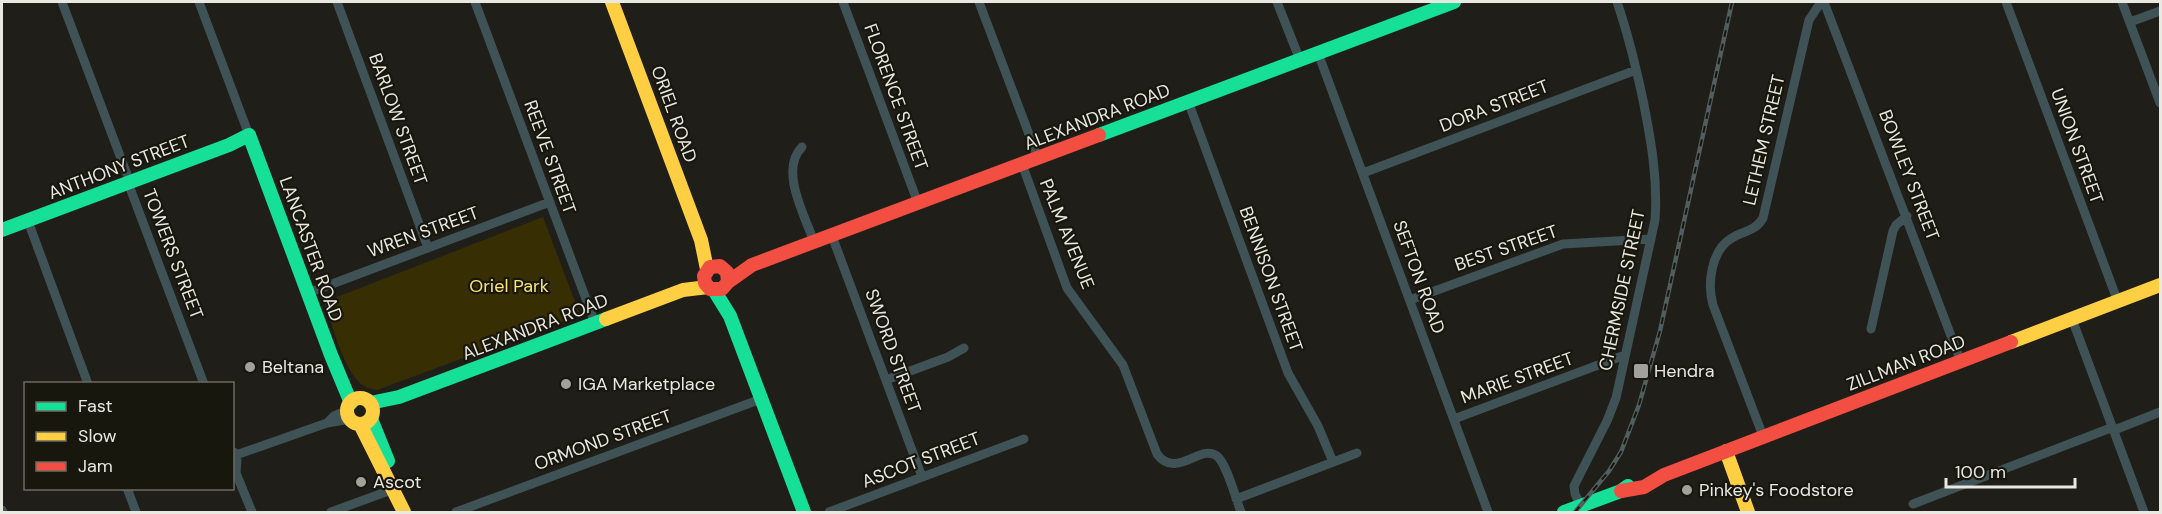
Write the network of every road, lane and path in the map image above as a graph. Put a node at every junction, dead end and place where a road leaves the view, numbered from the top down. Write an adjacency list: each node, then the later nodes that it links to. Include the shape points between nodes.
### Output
1 (62, 2): 26 (street, TOWERS STREET)
2 (202, 2): 21 (street)
3 (337, 2): 35 (street, BARLOW STREET)
4 (475, 2): 27 (street, REEVE STREET)
5 (612, 2): 36 (street, ORIEL ROAD)
6 (843, 2): 28 (street, FLORENCE STREET)
7 (979, 2): 23 (street)
8 (1277, 2): 17 (street)
9 (1454, 2): 16 (street, ALEXANDRA ROAD)
10 (1617, 2): 18 (street, CHERMSIDE STREET)
11 (1822, 2): 29 (street, BOWLEY STREET); 55 (street, LETHEM STREET, via 1809,20 1763,218 1756,227 1721,246 1711,280 1713,305)
12 (2006, 2): 40 (street, UNION STREET)
13 (2122, 2): 15 (street)
14 (2160, 10): 15 (street)
15 (2130, 22): 20 (street)
16 (1318, 53): 17 (street, ALEXANDRA ROAD); 25 (street, SEFTON ROAD)
17 (1300, 60): 19 (street, ALEXANDRA ROAD)
18 (1636, 70): 25 (street, DORA STREET); 33 (street, CHERMSIDE STREET, via 1655,171)
19 (1188, 101): 23 (street, ALEXANDRA ROAD); 60 (street, BENNISON STREET, via 1288,373)
20 (2160, 103)
21 (249, 135): 26 (street, ANTHONY STREET); 38 (street, LANCASTER ROAD)
22 (802, 147): 34 (street, via 796,155 792,182)
23 (1038, 158): 24 (street, ALEXANDRA ROAD)
24 (1022, 164): 28 (street, ALEXANDRA ROAD); 64 (street, PALM AVENUE, via 1067,288 1123,365 1157,454 1174,464 1204,454 1216,455)
25 (1363, 173): 39 (street, SEFTON ROAD)
26 (129, 183): 30 (street, ANTHONY STREET); 49 (street, TOWERS STREET)
27 (550, 202): 35 (street, WREN STREET); 42 (street, REEVE STREET)
28 (918, 203): 32 (street, ALEXANDRA ROAD)
29 (1907, 216): 43 (street, via 1893,231); 46 (street, BOWLEY STREET)
30 (28, 221): 31 (street, ANTHONY STREET); 48 (street)
31 (2, 230)
32 (832, 236): 34 (street, ALEXANDRA ROAD); 47 (street, SWORD STREET)
33 (1651, 239): 39 (street, BEST STREET, via 1563,244); 45 (street, CHERMSIDE STREET)
34 (814, 242): 36 (street, ALEXANDRA ROAD)
35 (428, 248): 38 (street, WREN STREET)
36 (716, 278): 42 (street, ALEXANDRA ROAD); 50 (street, ORIEL ROAD)
37 (2160, 285): 40 (street, ZILLMAN ROAD)
38 (308, 292): 51 (street, LANCASTER ROAD, via 340,375)
39 (1410, 300): 53 (street, SEFTON ROAD)
40 (2118, 302): 41 (street, ZILLMAN ROAD)
41 (2072, 320): 46 (street, ZILLMAN ROAD); 54 (street)
42 (595, 323): 51 (street, ALEXANDRA ROAD)
43 (1871, 329)
44 (964, 348): 47 (street)
45 (1625, 355): 53 (street, MARIE STREET); 66 (street, CHERMSIDE STREET, via 1612,409 1574,486)
46 (1961, 362): 55 (street, ZILLMAN ROAD)
47 (886, 380): 61 (street, SWORD STREET)
48 (87, 382)
49 (203, 382)
50 (760, 399): 71 (street, ORMOND STREET); 72 (street, ORIEL ROAD)
51 (360, 411): 58 (street, ALEXANDRA ROAD); 62 (street, LANCASTER ROAD)
52 (2160, 412): 54 (street)
53 (1454, 419): 75 (street, SEFTON ROAD)
54 (2113, 429): 65 (street); 78 (street)
55 (1763, 436): 57 (street, ZILLMAN ROAD)
56 (1024, 439): 61 (street, ASCOT STREET)
57 (1726, 451): 66 (street, ZILLMAN ROAD, via 1655,482); 77 (street)
58 (234, 452): 68 (street, via 236,473)
59 (1357, 453): 60 (street)
60 (1333, 462): 64 (street)
61 (922, 477): 73 (street, ASCOT STREET)
62 (394, 489): 69 (street); 70 (street, LANCASTER ROAD)
63 (127, 490): 67 (street)
64 (1236, 499): 74 (street, PALM AVENUE)
65 (1913, 504)
66 (1581, 506): 76 (street, ZILLMAN ROAD)
67 (136, 513)
68 (252, 513)
69 (331, 513)
70 (404, 513)
71 (456, 513)
72 (804, 513)
73 (829, 513)
74 (1241, 513)
75 (1488, 513)
76 (1564, 513)
77 (1748, 513)
78 (2144, 513)

